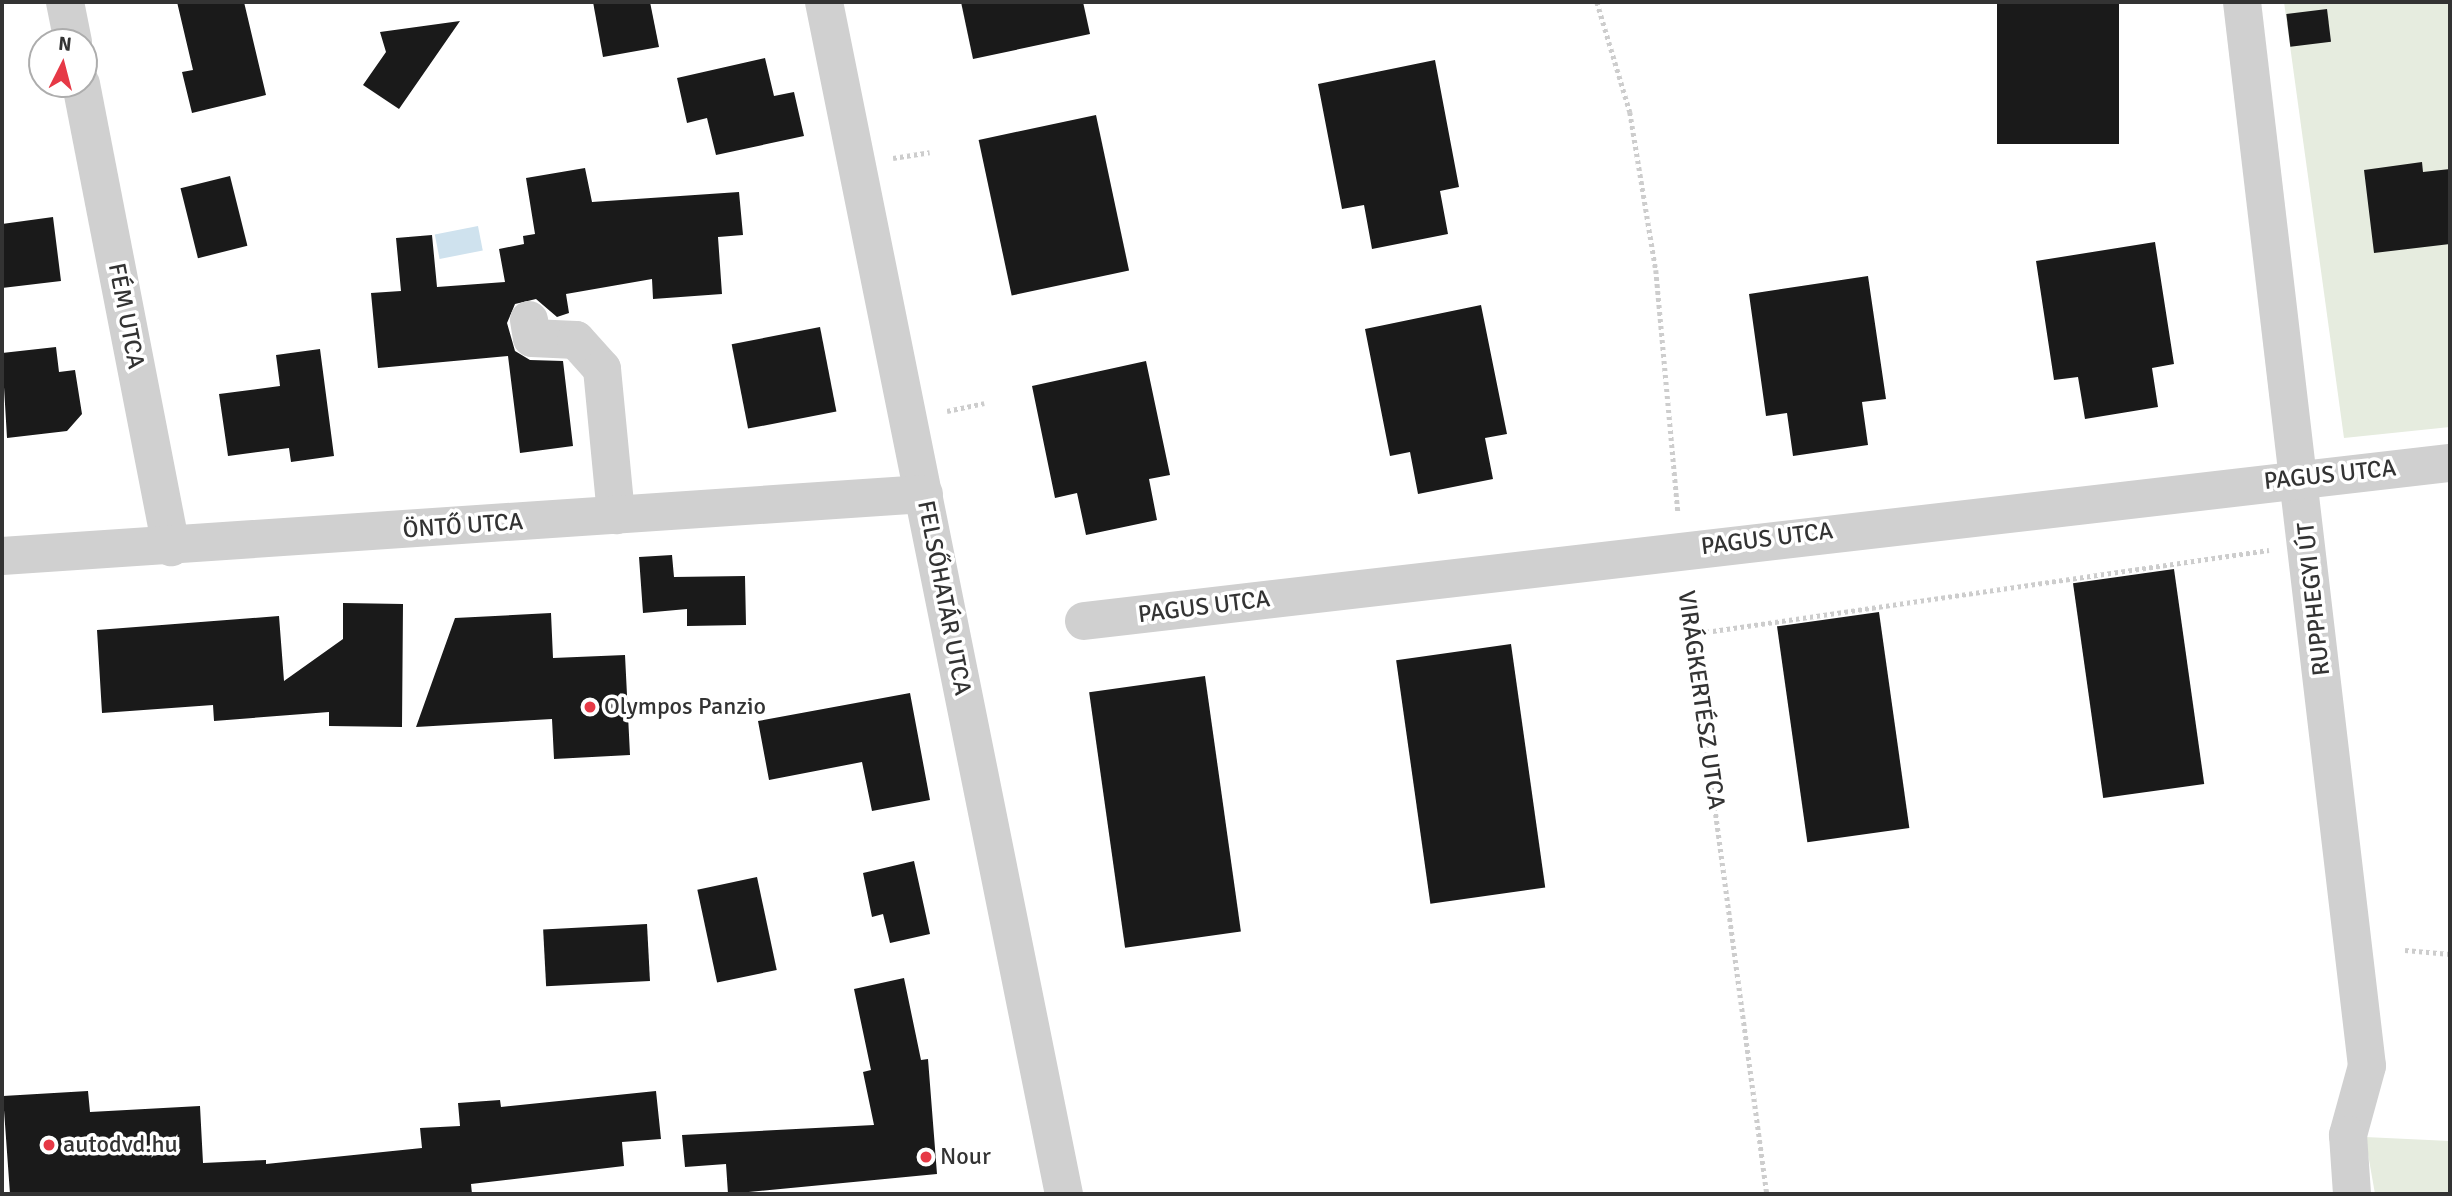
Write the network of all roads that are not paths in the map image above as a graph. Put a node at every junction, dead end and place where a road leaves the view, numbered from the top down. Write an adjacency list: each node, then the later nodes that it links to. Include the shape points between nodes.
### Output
1 (65, 2): 4 (street)
2 (824, 2): 9 (street, FELSŐHATÁR UTCA)
3 (2242, 2): 8 (street, RUPPHEGYI ÚT)
4 (70, 28)
5 (84, 98): 11 (street, FÉM UTCA)
6 (529, 320): 10 (street, via 532,338 576,340 602,369)
7 (2450, 463): 8 (street, PAGUS UTCA)
8 (2300, 477): 13 (street, PAGUS UTCA); 15 (street, RUPPHEGYI ÚT, via 2367,1066 2348,1135)
9 (924, 494): 10 (street, ÖNTŐ UTCA); 14 (street, FELSŐHATÁR UTCA)
10 (616, 515): 11 (street, ÖNTŐ UTCA)
11 (172, 547): 12 (street, ÖNTŐ UTCA)
12 (2, 556)
13 (1084, 621)
14 (1064, 1194)
15 (2352, 1194)

